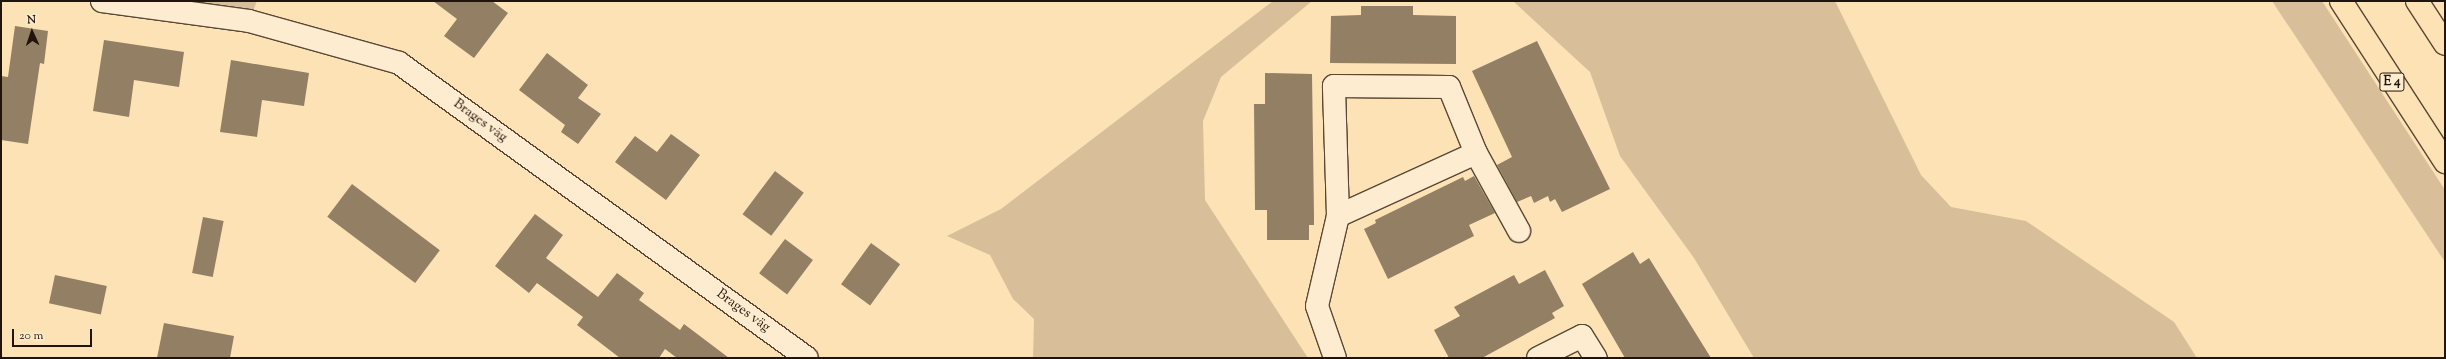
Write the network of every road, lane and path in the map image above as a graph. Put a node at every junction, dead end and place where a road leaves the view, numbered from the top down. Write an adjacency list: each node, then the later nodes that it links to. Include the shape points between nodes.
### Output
1 (102, 1): 9 (street, Brages väg, via 249,21 399,63)
2 (2341, 1): 6 (highway, E 4)
3 (2417, 1): 4 (highway)
4 (2445, 44)
5 (1476, 153): 7 (street); 7 (street, via 1449,87 1334,86); 8 (street)
6 (2445, 162)
7 (1338, 216): 10 (street, via 1316,306)
8 (1519, 231)
9 (807, 358)
10 (1335, 358)
11 (1538, 358): 12 (street, via 1582,336)
12 (1596, 358)

